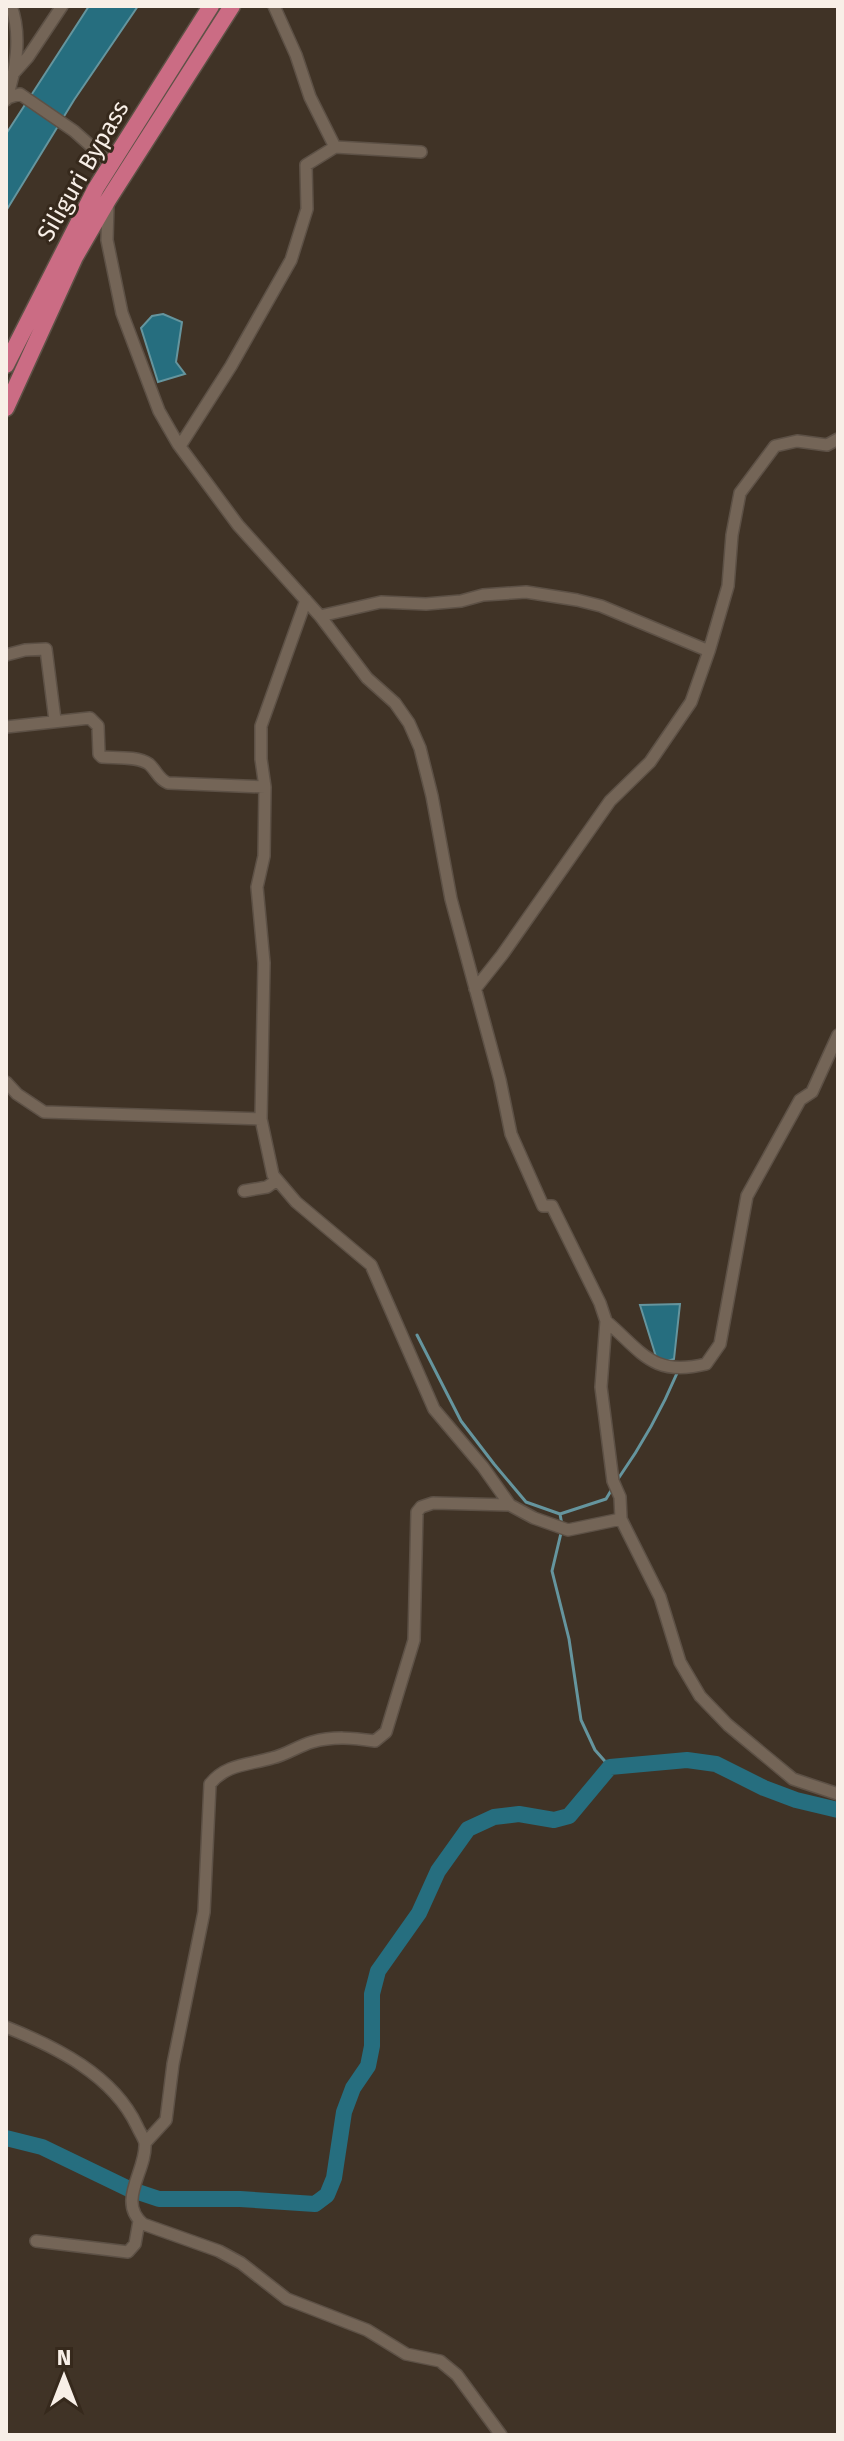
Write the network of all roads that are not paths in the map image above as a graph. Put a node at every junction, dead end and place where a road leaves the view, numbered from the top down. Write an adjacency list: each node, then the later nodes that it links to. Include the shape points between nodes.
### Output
1 (11, 6): 6 (street, via 18,41)
2 (62, 6): 6 (street)
3 (211, 6): 10 (highway, Siliguri Bypass)
4 (232, 6): 11 (highway)
5 (274, 6): 8 (street)
6 (12, 75): 7 (street)
7 (7, 99): 10 (street, via 20,94)
8 (335, 147): 9 (street); 15 (street, via 306,165 307,209 291,260)
9 (421, 152)
10 (111, 164): 11 (highway, Siliguri Bypass)
11 (102, 194): 12 (highway, Siliguri Bypass); 13 (highway); 15 (street, via 122,313 159,411)
12 (6, 365)
13 (6, 408)
14 (838, 439): 18 (street, via 827,445 797,441 775,446 740,493 728,586)
15 (180, 446): 16 (street, via 238,525)
16 (306, 600): 17 (street); 22 (street, via 261,726)
17 (320, 616): 18 (street, via 381,602 426,604 526,592 601,606); 23 (street, via 367,678 395,703 420,748)
18 (709, 651): 23 (street, via 691,702 650,762 610,801)
19 (6, 655): 20 (street, via 46,649)
20 (55, 720): 21 (street); 22 (street, via 90,718 98,726 102,757 149,764 168,783)
21 (6, 727)
22 (265, 787): 26 (street, via 264,856 257,887 264,963)
23 (475, 989): 29 (street, via 511,1134 543,1206 552,1206)
24 (838, 1035): 29 (street, via 812,1092 800,1100 747,1196 720,1344 706,1364 686,1369 656,1365)
25 (6, 1082): 26 (street, via 44,1112)
26 (261, 1119): 27 (street)
27 (277, 1180): 28 (street); 30 (street, via 371,1265 434,1409)
28 (244, 1191)
29 (606, 1321): 31 (street, via 601,1387)
30 (510, 1505): 31 (street, via 562,1528); 34 (street, via 433,1503 417,1512 414,1640 386,1732 375,1741 342,1737 312,1742 218,1773 210,1784 204,1912 166,2120)
31 (621, 1519): 32 (street, via 660,1597 680,1662 700,1696 793,1779)
32 (838, 1794)
33 (6, 2027): 34 (street, via 55,2048 97,2078 132,2116)
34 (145, 2143): 35 (street, via 131,2205)
35 (139, 2221): 36 (street, via 128,2252); 37 (street, via 219,2251 287,2299 367,2330 406,2354 440,2361 457,2375)
36 (36, 2241)
37 (501, 2435)

